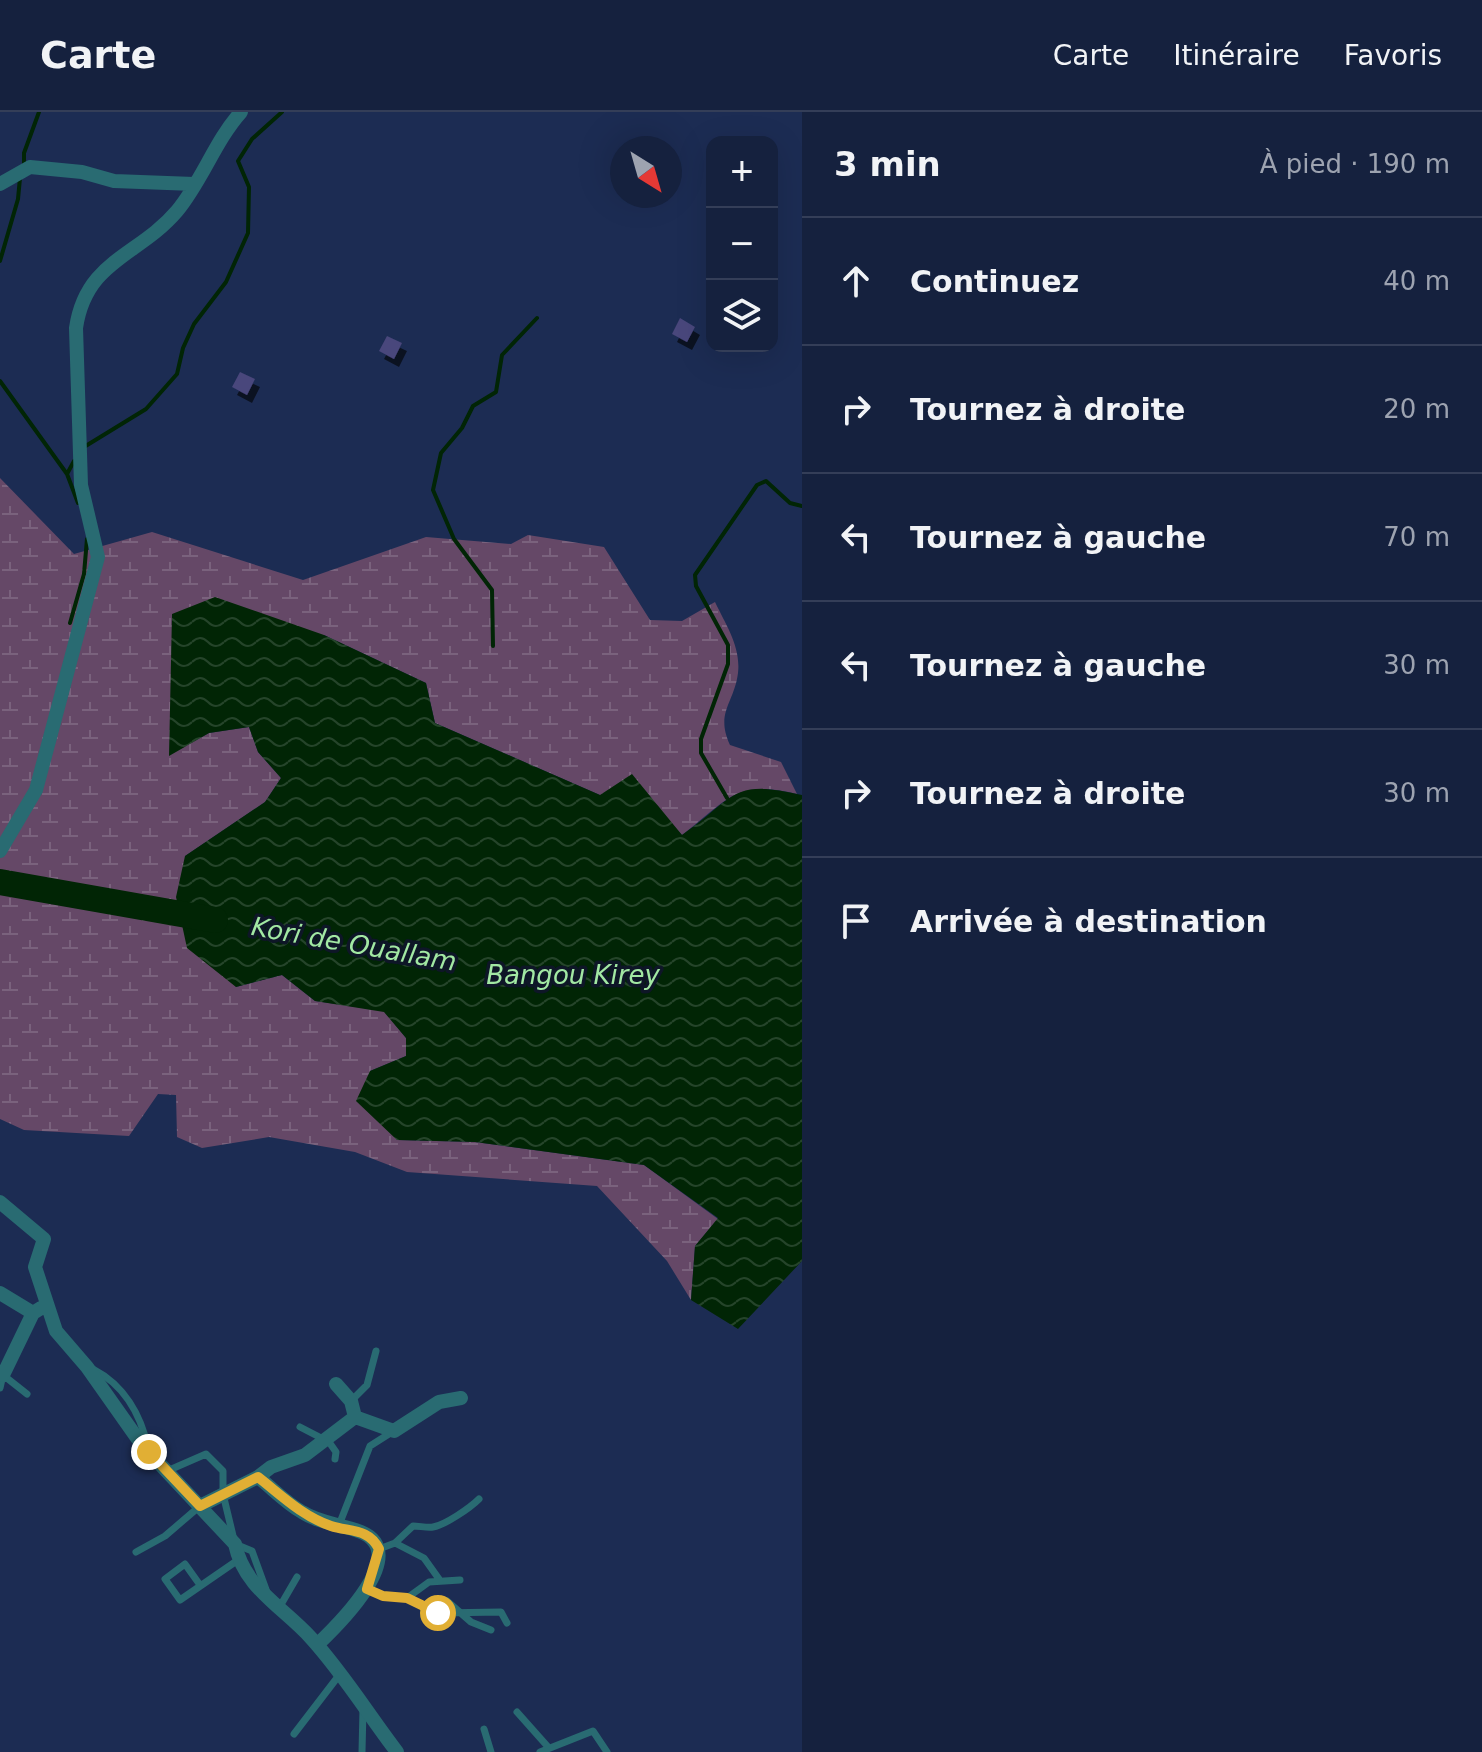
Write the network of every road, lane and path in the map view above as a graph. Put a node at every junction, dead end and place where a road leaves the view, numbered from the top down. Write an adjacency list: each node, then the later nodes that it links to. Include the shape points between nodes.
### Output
1 (241, 112): 3 (street)
2 (0, 184): 3 (street, via 30,167 114,181)
3 (194, 184): 4 (street, via 178,210 93,282 80,304 76,328 81,485 98,557 36,790)
4 (0, 851)
5 (1, 1206): 7 (street, via 44,1239 35,1267)
6 (0, 1293): 8 (street)
7 (48, 1304): 8 (street); 20 (street, via 56,1331)
8 (33, 1313): 10 (street)
9 (376, 1351): 14 (lane, via 367,1385)
10 (1, 1379): 12 (lane)
11 (336, 1384): 14 (street)
12 (27, 1394)
13 (461, 1398): 17 (street, via 439,1402)
14 (351, 1401): 15 (street)
15 (355, 1417): 17 (street); 18 (street)
16 (300, 1427): 18 (lane)
17 (394, 1431): 25 (lane, via 370,1446)
18 (324, 1440): 19 (lane, via 336,1452); 21 (street)
19 (335, 1459)
20 (167, 1471): 22 (lane, via 206,1454 223,1471); 24 (street)
21 (258, 1477): 22 (street); 25 (street, via 301,1512)
22 (223, 1494): 24 (street); 27 (lane)
23 (479, 1499): 26 (lane, via 463,1514 433,1527 413,1526)
24 (200, 1506): 27 (street); 29 (lane)
25 (338, 1527): 28 (street, via 359,1531)
26 (395, 1543): 28 (lane); 32 (lane, via 424,1558)
27 (235, 1544): 30 (street); 38 (lane, via 252,1551)
28 (379, 1549): 35 (street)
29 (136, 1552)
30 (238, 1560): 34 (lane); 38 (street)
31 (297, 1577): 38 (lane)
32 (439, 1579): 33 (lane); 36 (lane)
33 (460, 1580)
34 (200, 1585): 34 (lane, via 180,1600 165,1579 185,1564)
35 (367, 1589): 36 (lane); 42 (street)
36 (407, 1598): 39 (lane, via 438,1613)
37 (447, 1601): 39 (lane)
38 (273, 1606): 42 (street)
39 (457, 1613): 40 (lane, via 501,1612); 41 (lane)
40 (507, 1623)
41 (491, 1630)
42 (317, 1645): 43 (street)
43 (340, 1674): 44 (street); 47 (lane)
44 (363, 1707): 49 (street); 51 (lane)
45 (517, 1712): 50 (lane)
46 (484, 1729): 53 (lane)
47 (294, 1734)
48 (567, 1742): 50 (lane); 55 (lane); 56 (lane, via 593,1731)
49 (394, 1748): 52 (lane)
50 (549, 1748): 54 (lane)
51 (362, 1752)
52 (407, 1752)
53 (491, 1752)
54 (540, 1752)
55 (571, 1752)
56 (607, 1752)

